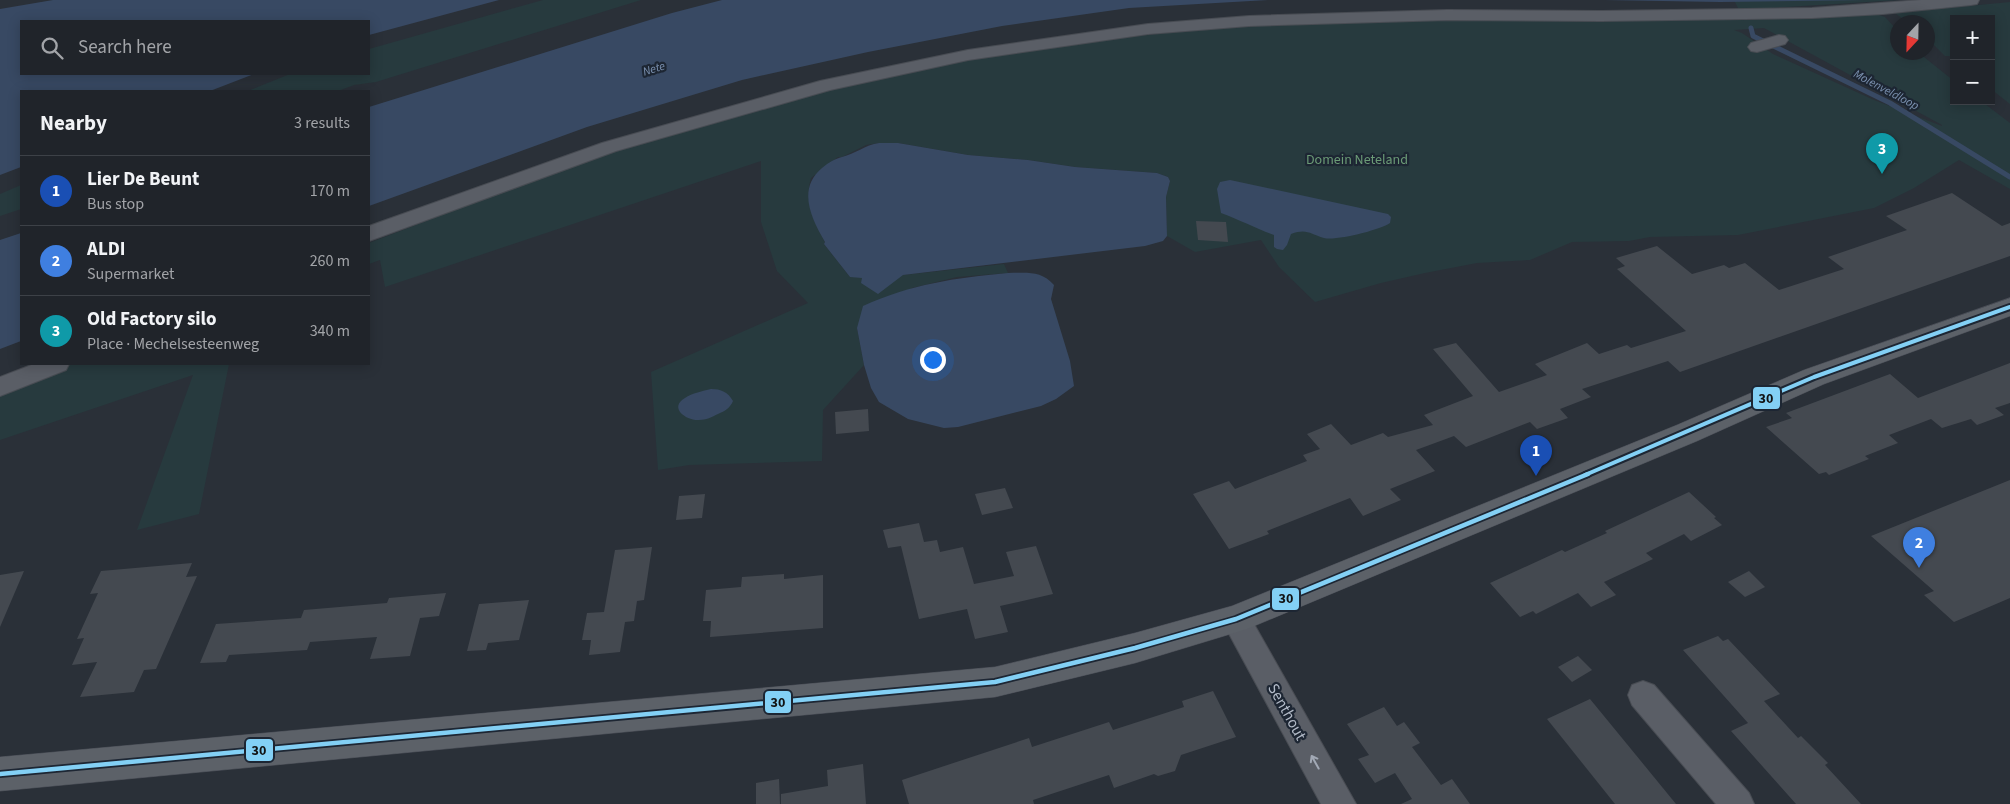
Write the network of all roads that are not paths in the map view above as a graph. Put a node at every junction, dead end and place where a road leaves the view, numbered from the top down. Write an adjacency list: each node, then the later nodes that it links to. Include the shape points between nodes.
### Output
1 (1971, 0): 4 (street, via 1812,13 1317,18 1148,29 1069,40 897,68 737,109 608,146)
2 (1779, 40): 3 (street)
3 (1757, 46)
4 (370, 234)
5 (2010, 307): 8 (main road, via 1814,377 1687,433)
6 (54, 365): 7 (street)
7 (0, 387)
8 (1236, 619): 10 (main road, via 1135,648 995,682); 11 (street, Senthout, one-way to 8)
9 (1643, 694): 12 (street)
10 (0, 774)
11 (1339, 804)
12 (1737, 804)

